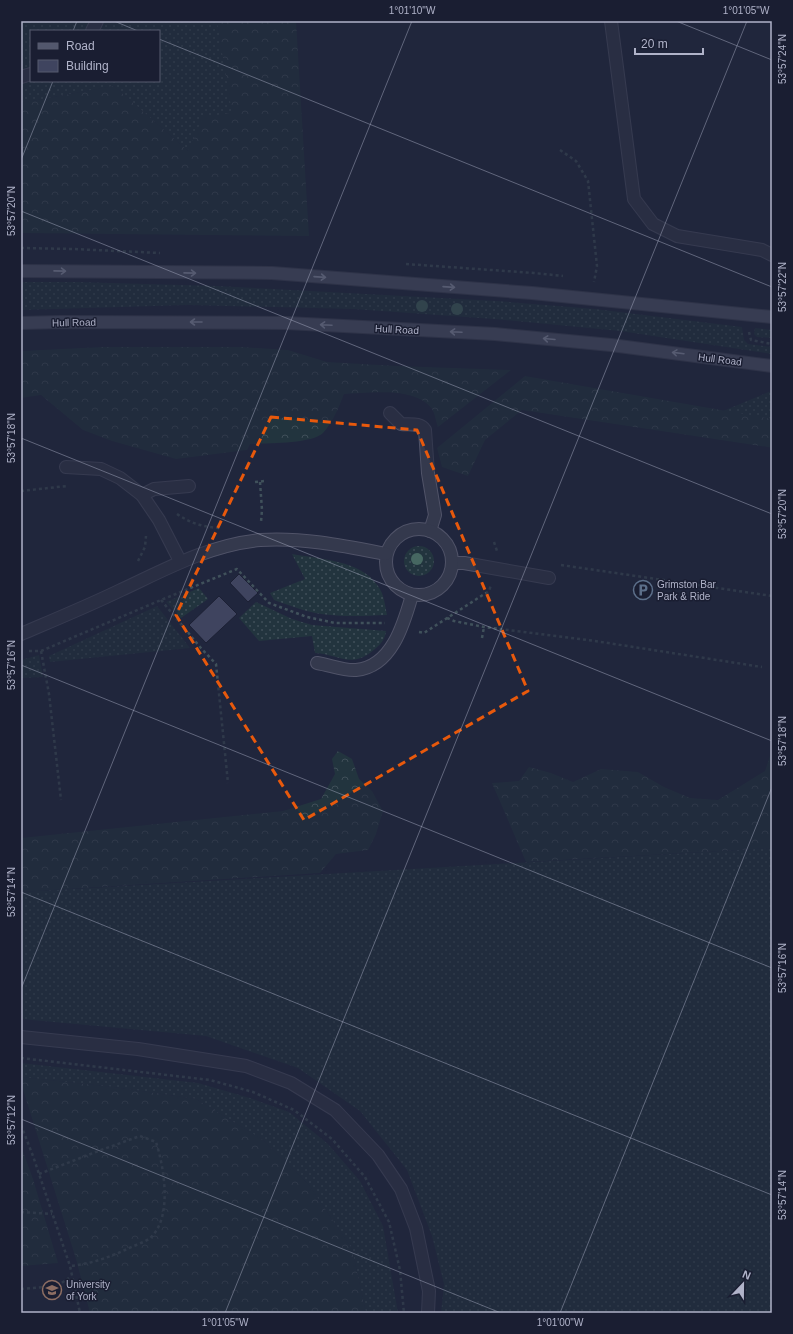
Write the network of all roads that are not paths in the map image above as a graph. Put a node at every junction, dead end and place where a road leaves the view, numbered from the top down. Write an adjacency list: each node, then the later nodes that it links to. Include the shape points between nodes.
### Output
1 (97, 21): 3 (street)
2 (611, 21): 4 (street, via 634,199 653,224 677,236 762,250)
3 (92, 30)
4 (772, 255)
5 (21, 271): 6 (main road, one-way to 6, via 272,273 593,299)
6 (772, 317)
7 (21, 324): 8 (main road, Hull Road, one-way to 7, via 610,345 479,333 288,323)
8 (772, 366)
9 (390, 413): 13 (street, via 401,424 418,425 425,430 428,473 435,515)
10 (66, 467): 12 (street, via 101,469 120,478)
11 (189, 486): 12 (street, via 154,489)
12 (142, 495): 15 (street, via 159,520)
13 (430, 531): 14 (street, via 416,529 403,533 395,538); 16 (street, via 446,543 451,552)
14 (386, 554): 15 (street, via 298,540 260,540 231,544); 18 (street, via 388,576 402,592)
15 (180, 561): 19 (street, via 120,591)
16 (452, 562): 17 (street); 18 (street, via 450,574 435,592)
17 (548, 578)
18 (412, 595): 20 (street, via 402,629 382,658 371,666 345,670)
19 (21, 634)
20 (317, 663)
21 (21, 1037): 22 (street, via 138,1049 246,1066 290,1083 335,1110 378,1155 401,1189 416,1228 428,1291)
22 (428, 1313)

